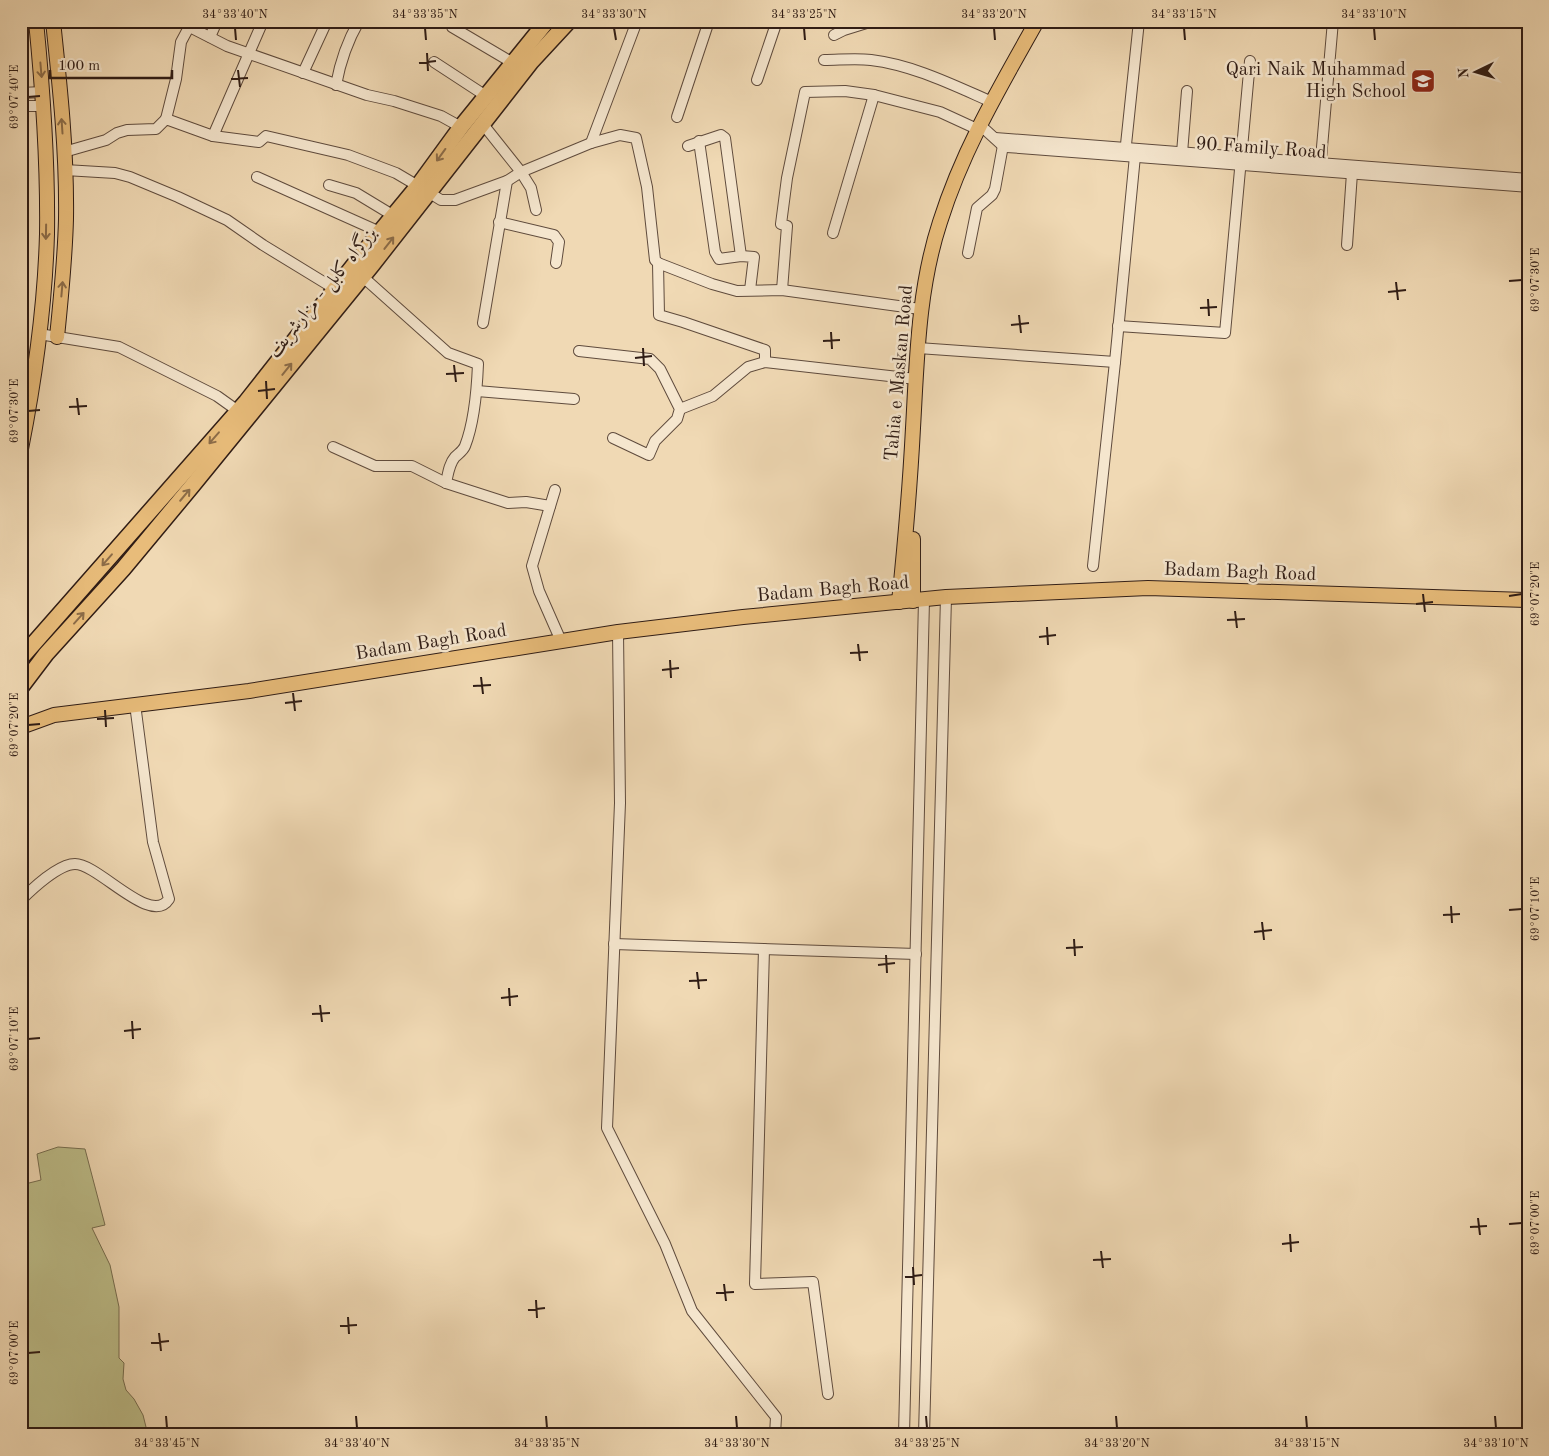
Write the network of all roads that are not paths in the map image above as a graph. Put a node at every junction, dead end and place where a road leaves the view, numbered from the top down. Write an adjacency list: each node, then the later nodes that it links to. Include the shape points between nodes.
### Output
1 (36, 21): 34 (main road, one-way to 34)
2 (53, 21): 46 (main road, one-way to 2)
3 (178, 21): 18 (street)
4 (217, 21): 21 (street)
5 (264, 21): 22 (street)
6 (327, 21): 27 (street)
7 (359, 21): 29 (street)
8 (547, 21): 26 (highway, بزرگراه کابل - مزارشریف)
9 (569, 21): 39 (highway, بزرگراه کابل - مزارشریف, via 531,62)
10 (637, 21): 44 (street)
11 (709, 21): 37 (street)
12 (777, 21): 28 (street)
13 (873, 21): 20 (street)
14 (1037, 21): 35 (main road, Tahia e Maskan Road)
15 (1046, 21): 41 (main road, Tahia e Maskan Road, via 993,112)
16 (1139, 21): 48 (street)
17 (1333, 21): 50 (street)
18 (189, 27): 21 (street); 38 (street, via 181,42)
19 (452, 27): 26 (street)
20 (834, 36)
21 (210, 37): 22 (street)
22 (249, 54): 27 (street); 42 (street)
23 (824, 60): 35 (street, via 870,59 904,67)
24 (1250, 61): 49 (street)
25 (434, 62): 32 (street)
26 (513, 63): 32 (highway, بزرگراه کابل - مزارشریف)
27 (303, 73): 29 (street)
28 (757, 80)
29 (336, 84): 40 (street, via 441,116)
30 (1187, 91): 47 (street)
31 (21, 92): 34 (street)
32 (486, 96): 40 (highway, بزرگراه کابل - مزارشریف)
33 (874, 96): 41 (street, 90 Family Road, via 940,112); 64 (street); 73 (street, 90 Family Road, via 845,91 805,92 780,224 788,226)
34 (43, 99): 36 (street); 77 (main road, one-way to 77, via 47,233)
35 (992, 102): 41 (main road, Tahia e Maskan Road)
36 (21, 106)
37 (677, 117)
38 (166, 119): 42 (street); 46 (street, via 156,129 128,130)
39 (482, 124): 52 (street); 59 (highway, بزرگراه کابل - مزارشریف)
40 (461, 127): 59 (highway, بزرگراه کابل - مزارشریف, one-way to 59)
41 (990, 134): 48 (street, 90 Family Road, via 1007,147); 66 (street, via 995,189 977,208); 74 (main road, Tahia e Maskan Road, via 962,161 939,223); 79 (main road, Tahia e Maskan Road, via 966,170 937,260)
42 (213, 136): 59 (street, via 259,142 266,136 348,155 396,173)
43 (700, 141): 45 (street); 67 (street, via 715,252 719,259); 67 (street, via 721,135 725,138)
44 (591, 143): 52 (street); 69 (street, via 620,135 636,138)
45 (688, 146)
46 (64, 152): 51 (main road)
47 (1182, 152): 48 (street, 90 Family Road); 49 (street, 90 Family Road)
48 (1128, 153): 49 (street, 90 Family Road); 76 (street)
49 (1241, 160): 50 (street, 90 Family Road); 76 (street, via 1225,333)
50 (1320, 167): 53 (street, 90 Family Road); 55 (street, 90 Family Road)
51 (65, 170): 71 (street, via 115,173 178,196 227,220); 78 (main road, one-way to 51, via 64,263)
52 (521, 172): 56 (street); 60 (street, via 531,188)
53 (1352, 173): 58 (street, 90 Family Road); 65 (street)
54 (257, 177): 63 (street)
55 (1528, 179)
56 (507, 182): 59 (street, via 455,200 441,200); 62 (street)
57 (329, 185): 61 (street, via 356,193)
58 (1528, 186)
59 (423, 189): 61 (highway, بزرگراه کابل - مزارشریف); 70 (highway, بزرگراه کابل - مزارشریف, one-way to 59)
60 (536, 210)
61 (394, 216): 63 (highway, بزرگراه کابل - مزارشریف)
62 (499, 222): 68 (street, via 554,235 559,242); 75 (street)
63 (380, 232): 71 (highway, بزرگراه کابل - مزارشریف)
64 (833, 232)
65 (1347, 245)
66 (968, 253)
67 (742, 256): 72 (street, via 754,257)
68 (556, 263)
69 (658, 263): 72 (street, via 712,284 737,291); 81 (street, via 659,315 764,350)
70 (363, 277): 84 (street, via 448,353 478,364); 101 (highway, بزرگراه کابل - مزارشریف, one-way to 70, via 46,654 129,562)
71 (335, 289): 87 (highway, بزرگراه کابل - مزارشریف)
72 (750, 290): 73 (street)
73 (782, 290): 74 (street)
74 (920, 309): 79 (main road, Tahia e Maskan Road)
75 (483, 323)
76 (1118, 326): 82 (street)
77 (39, 334): 78 (street); 90 (main road)
78 (57, 337): 87 (street, via 119,347 217,396)
79 (921, 348): 82 (street); 83 (main road, Tahia e Maskan Road); 97 (main road, Tahia e Maskan Road)
80 (579, 351): 86 (street, via 650,359 660,368)
81 (765, 362): 83 (street); 86 (street, via 748,367 713,396)
82 (1115, 362): 94 (street)
83 (916, 379): 97 (main road, Tahia e Maskan Road, via 909,490)
84 (477, 391): 85 (street); 91 (street, via 466,443 450,465)
85 (574, 399)
86 (680, 410): 88 (street, via 677,419 655,441 648,455)
87 (238, 411): 100 (highway, بزرگراه کابل - مزارشریف, one-way to 100)
88 (613, 438)
89 (333, 447): 91 (street, via 375,466 412,466)
90 (21, 449)
91 (446, 483): 93 (street, via 508,503)
92 (555, 490): 93 (street)
93 (550, 506): 99 (street, via 532,566)
94 (1093, 566)
95 (946, 597): 96 (main road, Badam Bagh Road, via 1148,588); 97 (main road, Badam Bagh Road); 111 (street)
96 (1528, 600)
97 (912, 601): 98 (main road, Badam Bagh Road); 107 (street)
98 (618, 632): 99 (main road, Badam Bagh Road); 105 (street, via 620,803)
99 (561, 641): 102 (main road, Badam Bagh Road, via 249,691)
100 (21, 658)
101 (21, 687)
102 (141, 704): 103 (main road, Badam Bagh Road, via 54,715); 104 (street, via 153,842 169,899 166,904 160,907 134,899 93,870 74,864 51,875)
103 (21, 727)
104 (21, 900)
105 (614, 944): 106 (street); 109 (street, via 607,1128 665,1244 692,1311 776,1417)
106 (764, 949): 107 (street); 108 (street, via 755,1284 813,1282)
107 (916, 954): 110 (street)
108 (828, 1394)
109 (775, 1435)
110 (904, 1435)
111 (924, 1435)

